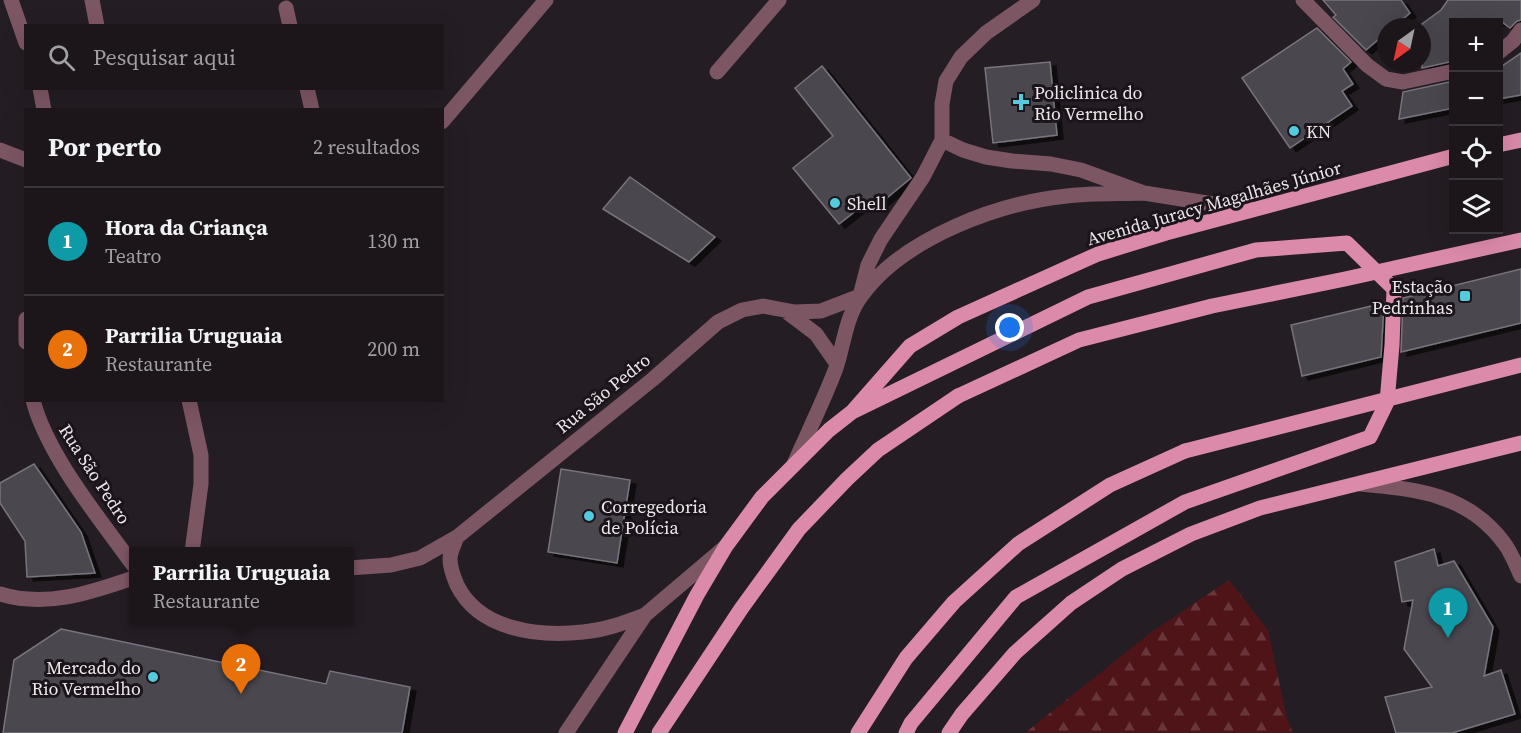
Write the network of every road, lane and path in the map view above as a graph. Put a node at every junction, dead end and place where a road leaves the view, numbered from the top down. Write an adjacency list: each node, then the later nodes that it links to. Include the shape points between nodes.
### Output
1 (11, 0): 11 (street)
2 (92, 0): 8 (street)
3 (546, 0): 19 (street)
4 (779, 0): 13 (street)
5 (1033, 0): 20 (street, via 986,33 961,57 946,81)
6 (1303, 0): 14 (street, via 1386,79 1403,82)
7 (286, 8): 9 (street)
8 (97, 24)
9 (290, 24)
10 (1521, 30): 12 (street)
11 (24, 37)
12 (1503, 49)
13 (717, 72)
14 (1449, 72)
15 (40, 90): 17 (street)
16 (307, 90): 18 (street)
17 (44, 108)
18 (312, 108)
19 (444, 120)
20 (942, 140): 26 (street, via 986,157 1081,170); 29 (street, via 923,177 881,239 868,265)
21 (1521, 140): 22 (main road)
22 (1503, 144)
23 (0, 150): 25 (street)
24 (1449, 157): 27 (main road, Avenida Juracy Magalhães Júnior)
25 (24, 159)
26 (1144, 193): 27 (street); 29 (street, via 1066,196 1015,206 959,225 908,252)
27 (1251, 210): 35 (main road, Avenida Juracy Magalhães Júnior, via 1098,254 958,317 910,346)
28 (1521, 240): 50 (main road, bridge, via 1212,306 1079,340 958,396 878,450 799,529)
29 (861, 296): 30 (street, Rua São Pedro, via 821,310); 31 (street, via 850,318)
30 (784, 310): 31 (street, via 816,334); 39 (street, Rua São Pedro, via 763,306 742,310 718,322)
31 (837, 364): 37 (street)
32 (1521, 365): 51 (main road, bridge, via 1185,451 1110,485 1018,544 954,602 906,658)
33 (34, 402): 42 (street, Rua São Pedro, via 38,420 60,461)
34 (189, 402): 41 (street, via 201,455)
35 (852, 412): 37 (main road, Avenida Juracy Magalhães Júnior); 52 (main road, via 1088,297 1256,250 1347,243 1394,289 1387,402 1370,437 1185,502 1016,597)
36 (1521, 443): 38 (main road)
37 (794, 464): 40 (main road, Avenida Juracy Magalhães Júnior, via 762,497)
38 (1354, 483): 44 (street, via 1404,488 1462,505 1486,521 1505,544); 53 (main road, via 1260,508 1191,534 1122,569 1071,603 1015,653)
39 (457, 537): 43 (street, Rua São Pedro, via 420,558); 47 (street, via 450,558 453,577 463,597 479,614 502,624 542,633 583,633 613,628)
40 (726, 546): 47 (street); 49 (main road, Avenida Juracy Magalhães Júnior)
41 (193, 547)
42 (129, 559)
43 (354, 568)
44 (1521, 576)
45 (129, 579): 46 (street, via 84,595 34,600)
46 (0, 594)
47 (645, 615): 48 (street)
48 (567, 733)
49 (625, 733)
50 (659, 733)
51 (858, 733)
52 (906, 733)
53 (949, 733)

